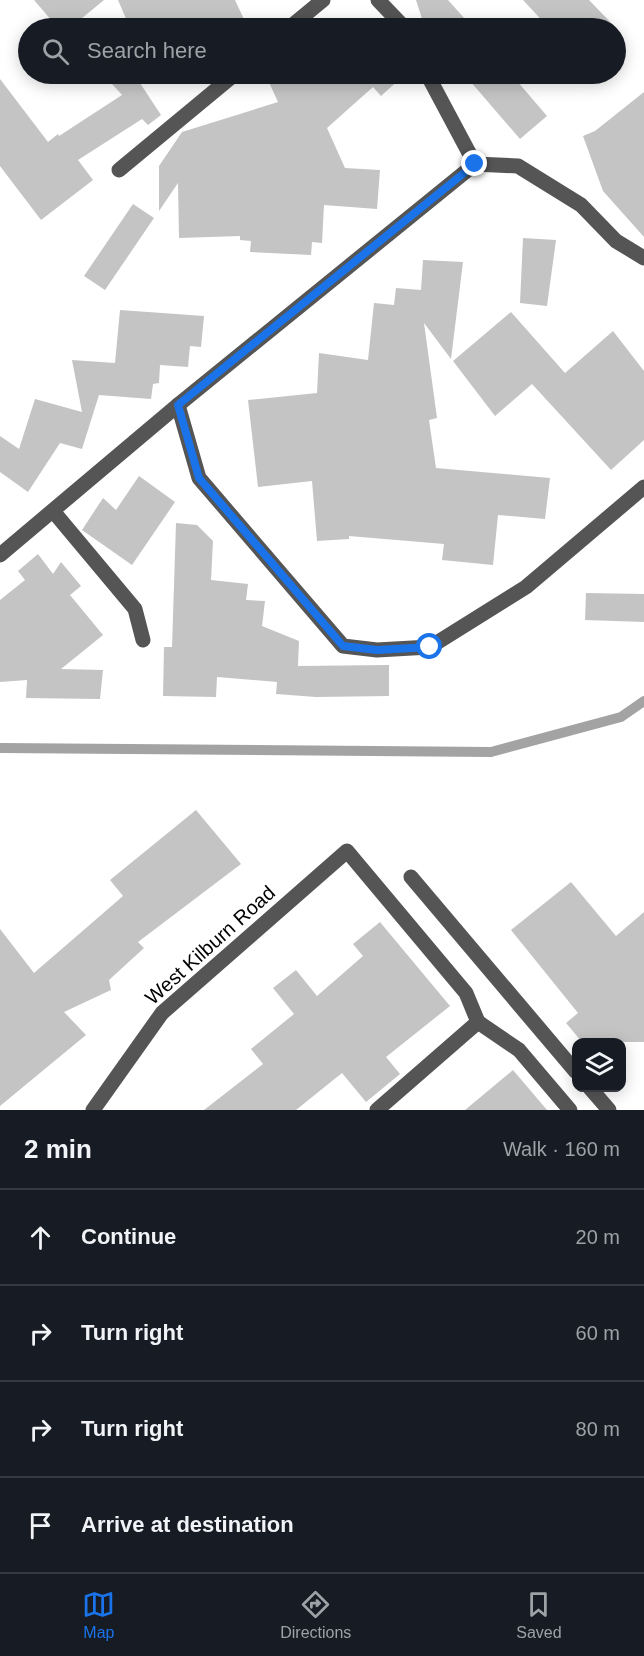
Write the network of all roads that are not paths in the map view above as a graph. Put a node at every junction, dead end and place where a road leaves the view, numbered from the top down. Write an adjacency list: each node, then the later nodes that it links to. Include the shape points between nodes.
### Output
1 (323, 0): 3 (street)
2 (378, 0): 4 (street)
3 (301, 18)
4 (395, 18)
5 (223, 84): 8 (street)
6 (432, 84): 7 (street)
7 (475, 164): 9 (street, via 518,166 581,205 616,241); 10 (street)
8 (119, 170)
9 (644, 258)
10 (178, 405): 11 (street, via 199,478 343,646 377,650 430,647 526,587); 12 (street)
11 (644, 487)
12 (53, 511): 13 (street); 14 (street, via 135,609)
13 (0, 555)
14 (143, 640)
15 (411, 877): 17 (street)
16 (478, 1022): 19 (street, West Kilburn Road, via 466,993 347,851 162,1013); 20 (street); 21 (street, via 519,1050)
17 (572, 1067)
18 (593, 1092): 22 (street)
19 (93, 1110)
20 (377, 1110)
21 (570, 1110)
22 (609, 1110)

